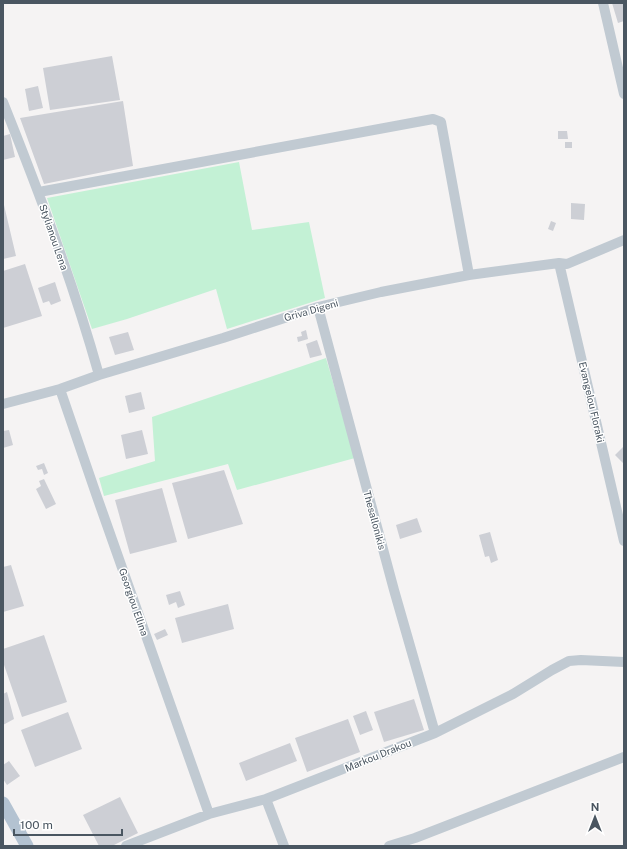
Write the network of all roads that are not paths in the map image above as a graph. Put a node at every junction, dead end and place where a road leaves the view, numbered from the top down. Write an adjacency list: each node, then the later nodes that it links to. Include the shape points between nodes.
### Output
1 (603, 3): 2 (street)
2 (624, 94)
3 (3, 102): 4 (street, Stylianou Lena)
4 (39, 192): 7 (street, via 433,119 441,122); 9 (street, Stylianou Lena)
5 (624, 240): 6 (street, Griva Digeni, via 567,264)
6 (558, 264): 7 (street, Griva Digeni); 13 (street, Evangelou Floraki)
7 (469, 275): 8 (street, Griva Digeni)
8 (318, 307): 9 (street, Griva Digeni); 16 (street, Thesallonikis)
9 (98, 375): 10 (street, Griva Digeni)
10 (60, 389): 11 (street, Griva Digeni); 20 (street, Georgiou Ellina)
11 (3, 404)
12 (624, 494): 13 (street)
13 (614, 498): 14 (street, Evangelou Floraki)
14 (624, 541)
15 (624, 662): 16 (street, Markou Drakou, via 569,661 513,694)
16 (435, 733): 18 (street, Markou Drakou)
17 (624, 757): 24 (street)
18 (266, 799): 20 (street, Markou Drakou); 23 (street)
19 (3, 803): 21 (main road)
20 (209, 814): 22 (street, Markou Drakou)
21 (27, 846)
22 (126, 846)
23 (284, 846)
24 (389, 846)

